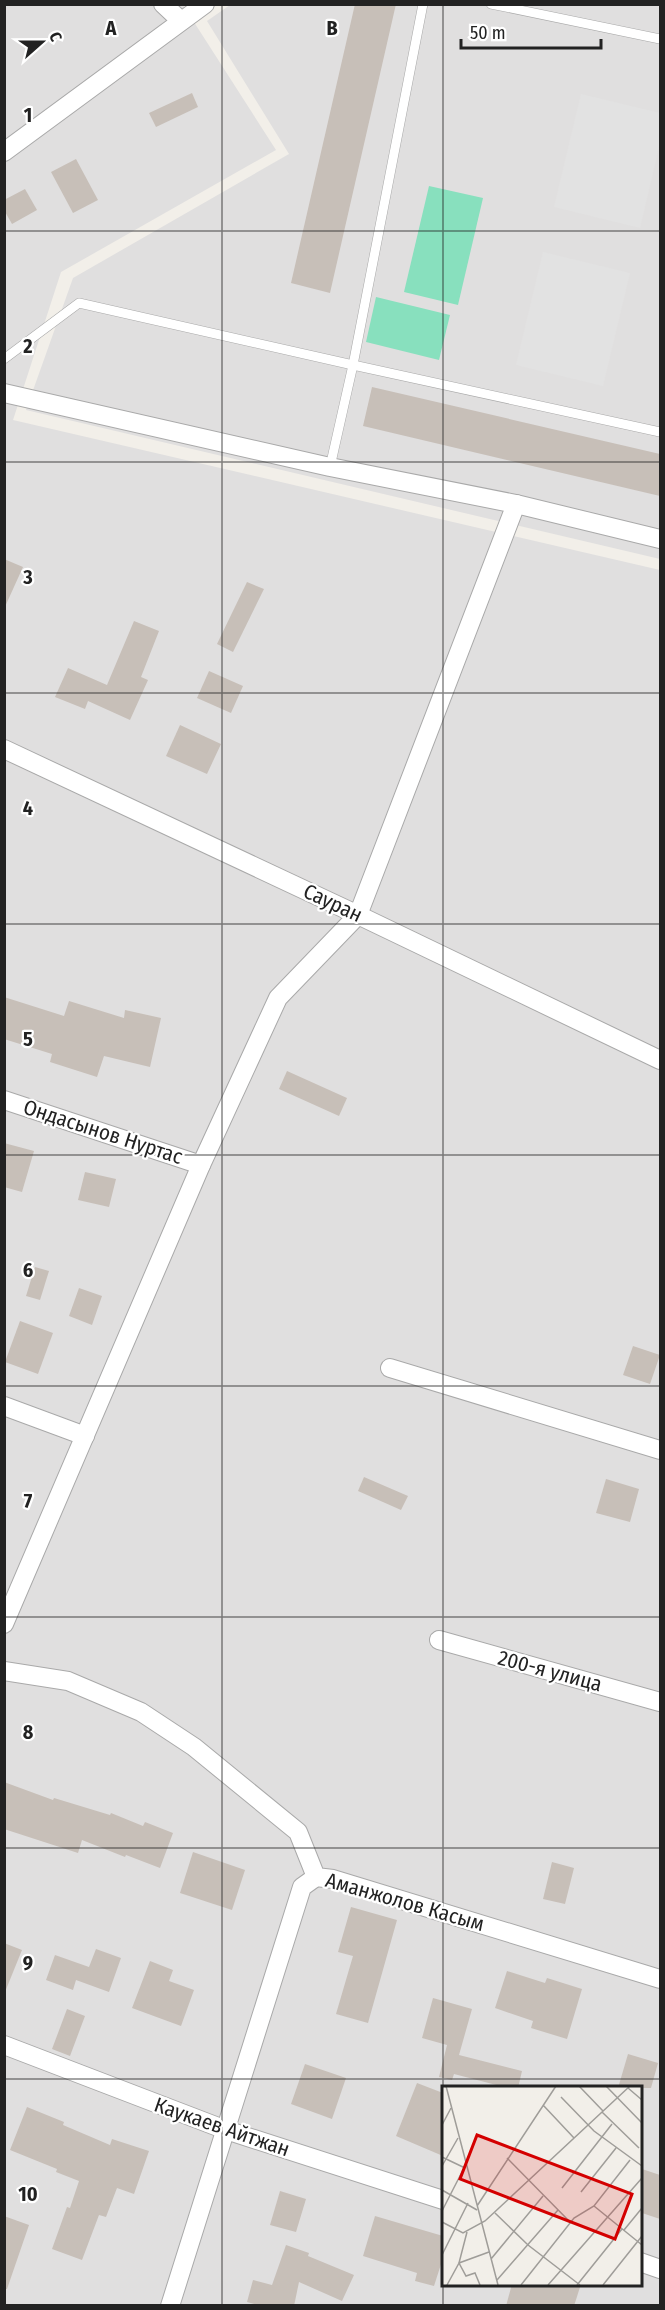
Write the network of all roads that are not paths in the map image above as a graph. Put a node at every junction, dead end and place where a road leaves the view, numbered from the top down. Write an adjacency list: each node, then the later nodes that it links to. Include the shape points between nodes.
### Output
1 (163, 4): 5 (street)
2 (205, 4): 5 (street)
3 (423, 4): 9 (lane)
4 (491, 4): 6 (lane)
5 (181, 21): 7 (street)
6 (660, 39)
7 (4, 152)
8 (4, 359): 9 (lane, via 79,303)
9 (353, 365): 11 (lane); 12 (lane)
10 (4, 393): 12 (street)
11 (660, 432)
12 (330, 467): 13 (street)
13 (516, 504): 14 (street); 16 (street)
14 (660, 539)
15 (4, 749): 16 (street, Сауран)
16 (358, 915): 17 (street, Сауран); 19 (street, via 278,998)
17 (660, 1060)
18 (4, 1100): 19 (street, Ондасынов Нуртас)
19 (201, 1165): 22 (street)
20 (390, 1368): 23 (street)
21 (4, 1406): 22 (street)
22 (85, 1436): 24 (street)
23 (660, 1450)
24 (4, 1624)
25 (439, 1640): 27 (street, 200-я улица)
26 (4, 1671): 28 (street, Аманжолов Касым, via 68,1681 141,1712 194,1747 298,1832)
27 (660, 1701)
28 (316, 1877): 29 (street, Аманжолов Касым); 31 (street, via 302,1887)
29 (660, 1979)
30 (4, 2045): 31 (street, Каукаев Айтжан)
31 (225, 2130): 32 (street, Каукаев Айтжан); 35 (street)
32 (442, 2200)
33 (641, 2263): 34 (street)
34 (660, 2269)
35 (170, 2306)

